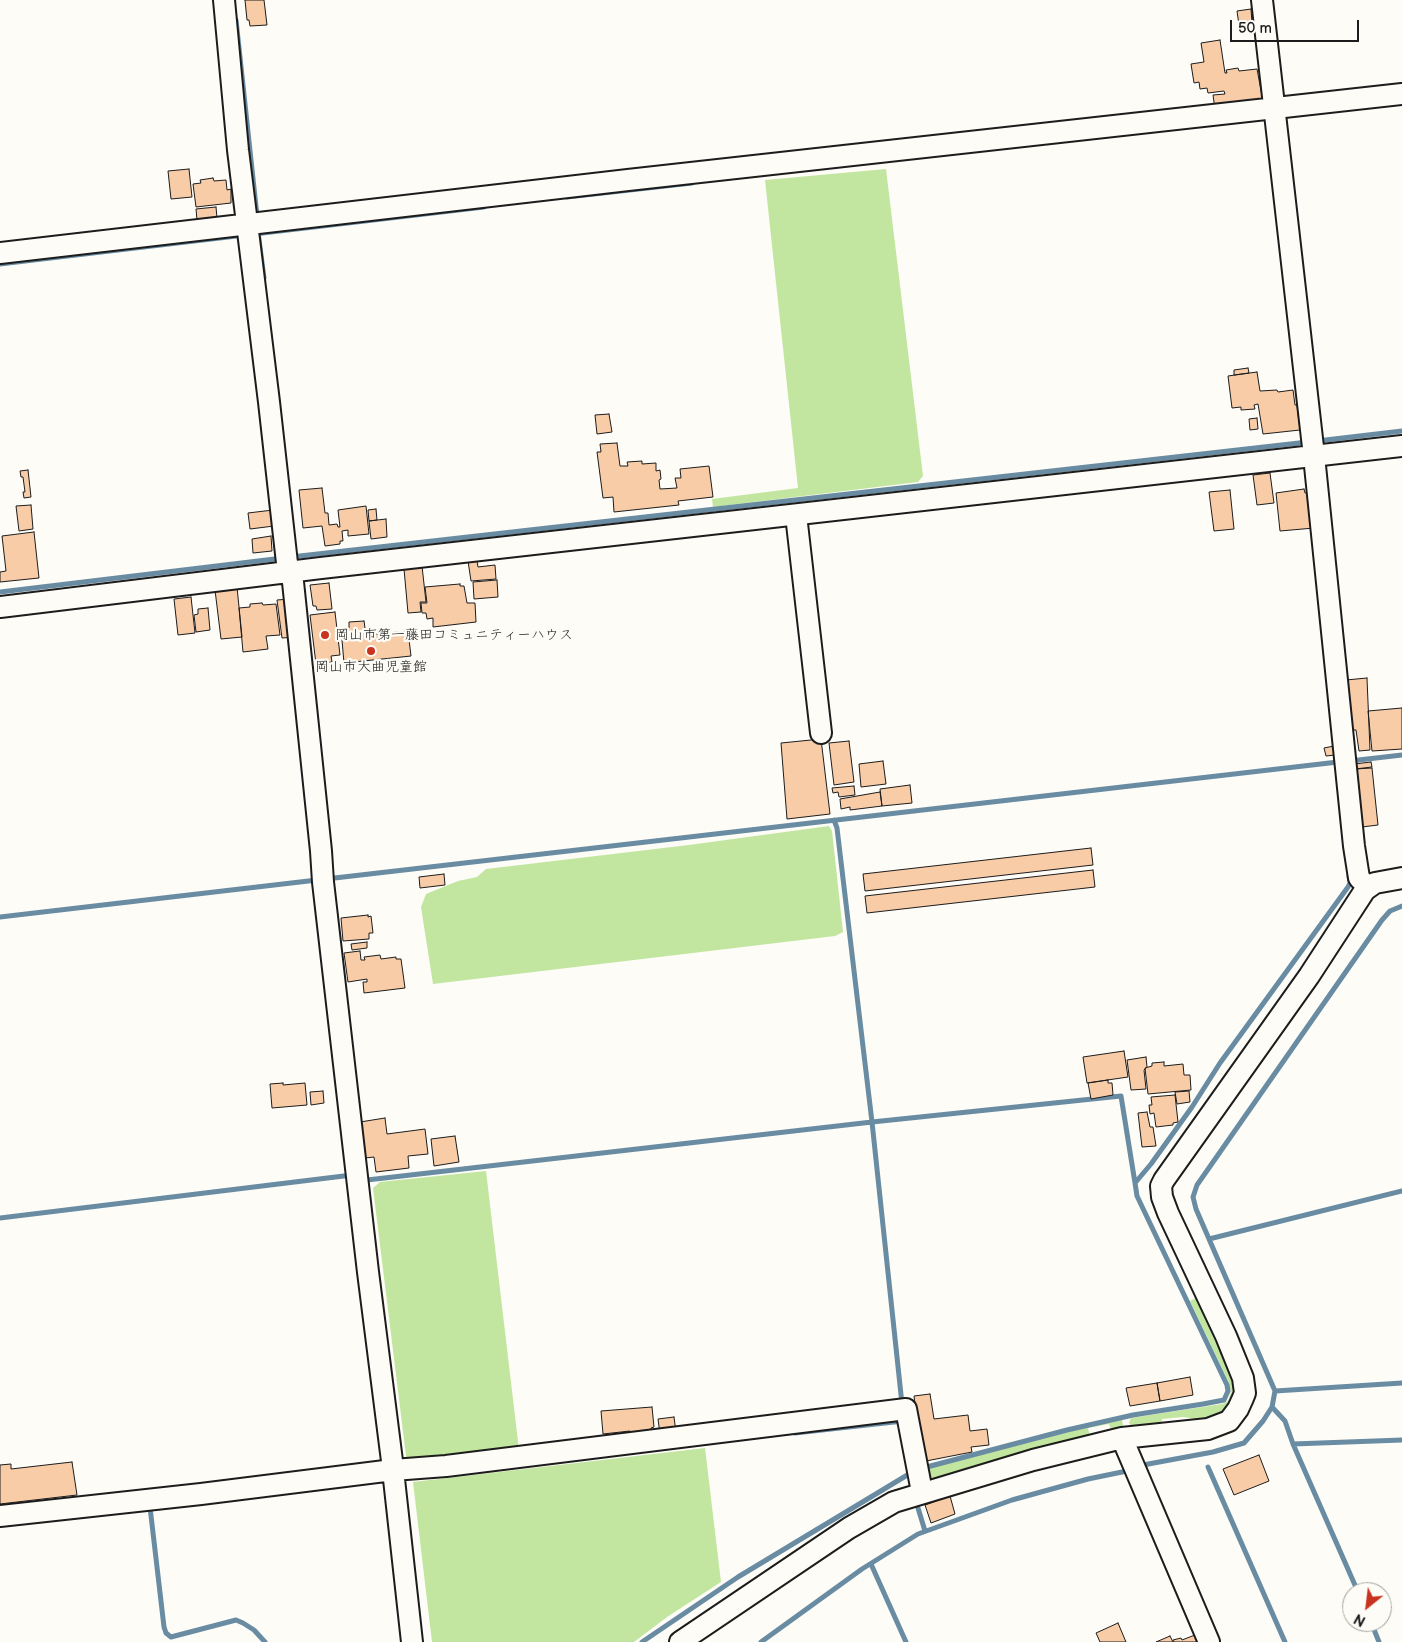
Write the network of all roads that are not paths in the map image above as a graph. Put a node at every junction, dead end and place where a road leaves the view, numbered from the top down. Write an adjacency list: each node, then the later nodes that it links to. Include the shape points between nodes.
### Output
1 (224, 0): 5 (street)
2 (1262, 0): 4 (street)
3 (1402, 94): 4 (street)
4 (1275, 113): 5 (street); 7 (street)
5 (249, 231): 6 (street); 10 (street)
6 (0, 253)
7 (1313, 446): 8 (street); 9 (street); 14 (street, via 1354,846 1359,878)
8 (1402, 446)
9 (796, 515): 10 (street); 12 (street)
10 (288, 562): 11 (street); 16 (street, via 293,582 322,879 357,1175)
11 (0, 607)
12 (821, 733)
13 (1402, 878): 14 (street)
14 (1368, 887): 15 (street, via 1161,1186 1168,1213 1243,1378 1241,1404 1229,1421 1215,1427)
15 (1122, 1438): 17 (street); 19 (street)
16 (397, 1473): 17 (street, via 906,1409); 18 (street); 20 (street)
17 (922, 1492): 21 (street, via 894,1502 849,1528)
18 (0, 1516)
19 (1206, 1635)
20 (412, 1642)
21 (680, 1642)

